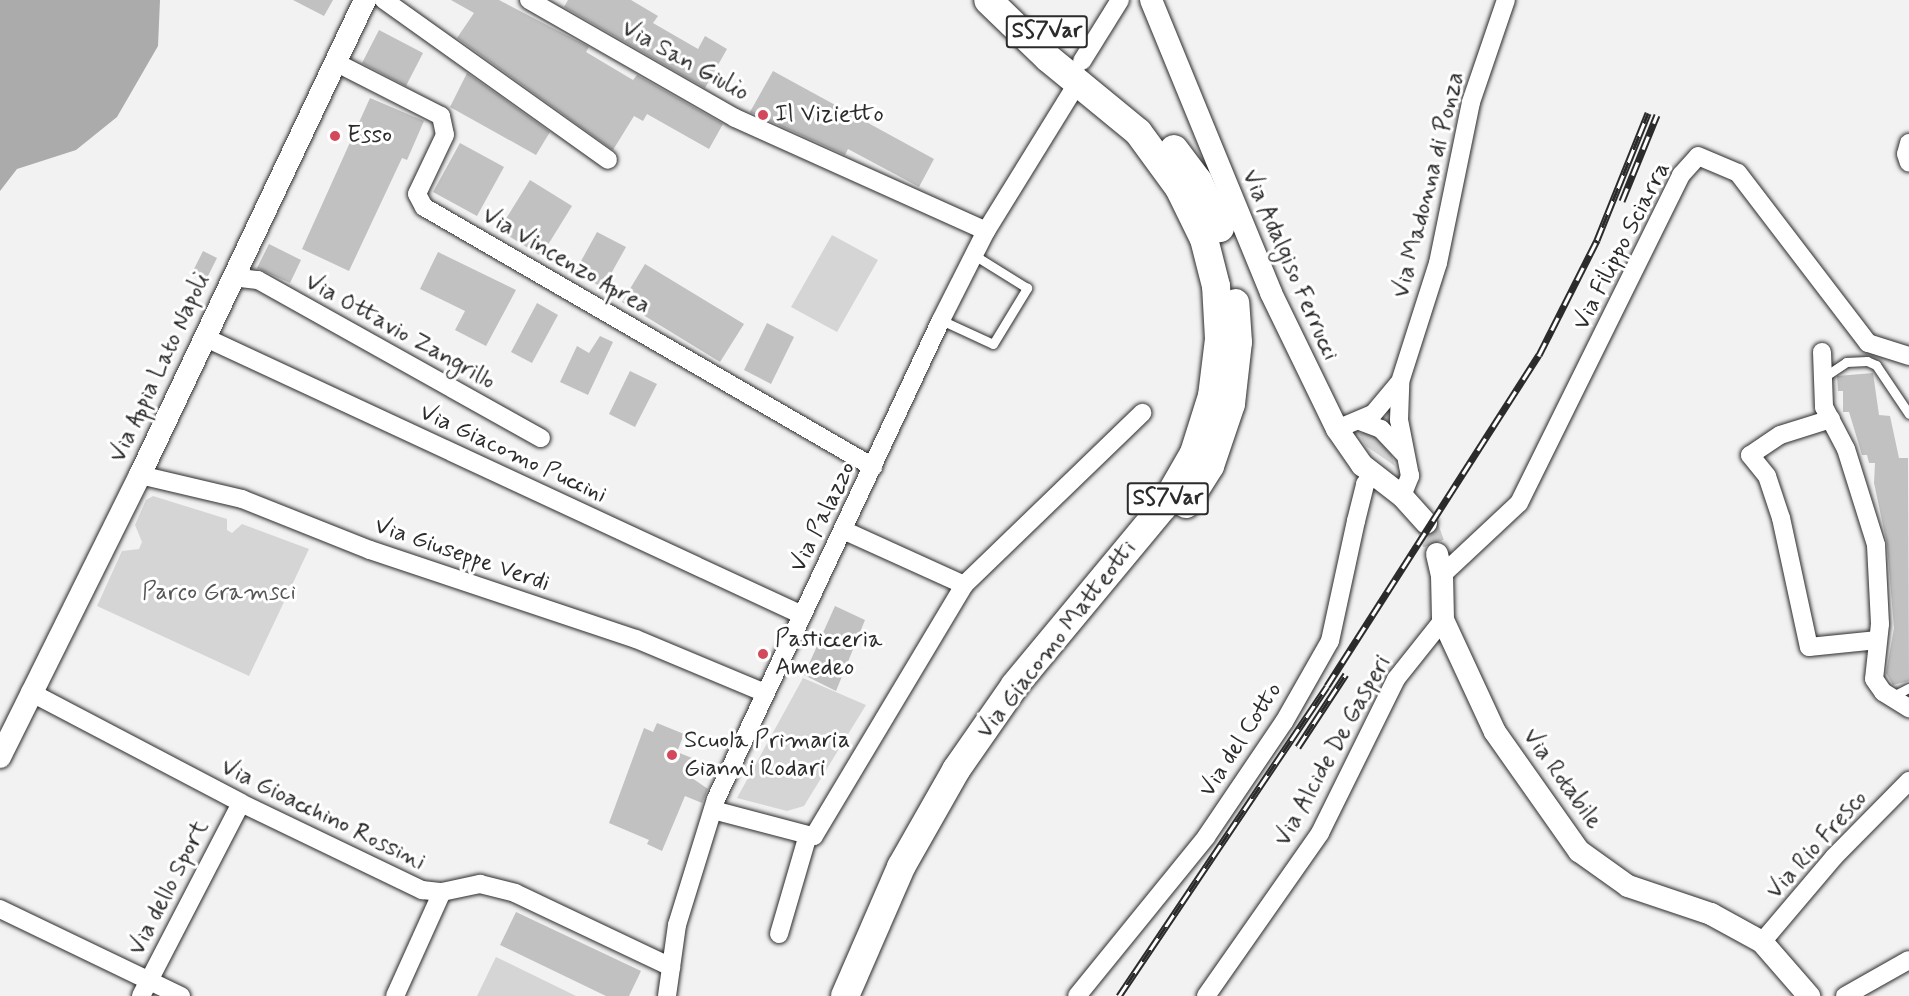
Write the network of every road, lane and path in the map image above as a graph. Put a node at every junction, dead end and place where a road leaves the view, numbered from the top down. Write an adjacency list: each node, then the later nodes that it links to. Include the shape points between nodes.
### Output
1 (366, 0): 9 (street, Via Appia Lato Napoli)
2 (384, 0): 12 (street)
3 (529, 0): 14 (street, Via San Giulio, via 735,118)
4 (988, 0): 10 (main road, Via Giacomo Matteotti / SS7Var)
5 (1014, 0): 10 (main road, Via Giacomo Matteotti / SS7Var)
6 (1120, 0): 10 (street, Via Palazzo)
7 (1151, 0): 27 (street, Via Adalgiso Ferrucci, via 1270,293)
8 (1506, 0): 22 (street, Via Madonna di Ponza, via 1471,102 1438,263)
9 (335, 62): 16 (street, Via Appia Lato Napoli); 30 (street, Via Vincenzo Aprea, via 441,116 445,135 417,194 424,207)
10 (1080, 71): 14 (street, Via Palazzo); 60 (main road, Via Giacomo Matteotti / SS7Var, via 1138,132 1179,188 1204,238 1216,286 1218,339 1212,396 1194,453 1163,507 1015,685 956,770 901,867); 61 (main road, Via Giacomo Matteotti, via 1153,121 1198,181 1221,230 1234,279 1238,342 1231,404 1210,466 1173,525 1028,693 970,778 918,870)
11 (1909, 143): 13 (street)
12 (608, 160)
13 (1909, 163)
14 (986, 231): 15 (street, Via Palazzo)
15 (974, 255): 17 (street, Via Palazzo); 17 (lane, via 1027,288 993,344)
16 (232, 277): 18 (street, Via Appia Lato Napoli); 28 (street, Via Ottavio Zangrillo, via 258,280)
17 (941, 320): 30 (street, Via Palazzo)
18 (204, 337): 32 (street, Via Appia Lato Napoli); 38 (street, Via Giacomo Puccini)
19 (1822, 352): 21 (street)
20 (1909, 356): 36 (street, Via Filippo Sciarra, via 1868,343 1738,173 1698,156 1681,175 1519,503)
21 (1824, 377): 24 (lane, via 1846,363 1867,361 1876,365); 25 (street, via 1824,407)
22 (1400, 382): 26 (street, Via Madonna di Ponza, via 1387,401); 29 (street, Via Madonna di Ponza)
23 (1142, 413): 37 (street)
24 (1909, 414)
25 (1831, 419): 40 (street, via 1846,449 1876,545); 40 (street, via 1780,435 1750,455 1767,476 1781,518 1809,647)
26 (1360, 421): 27 (street, Via Madonna di Ponza); 29 (street, via 1381,429)
27 (1338, 429): 31 (street, Via Adalgiso Ferrucci, via 1354,456)
28 (541, 438)
29 (1403, 453): 33 (street, Via Madonna di Ponza, via 1410,476)
30 (873, 467): 35 (street, Via Palazzo)
31 (1372, 474): 33 (street, Via Adalgiso Ferrucci); 62 (street, Via del Cotto, via 1365,484 1330,641 1284,722 1206,837)
32 (140, 475): 41 (street, Via Appia Lato Napoli); 43 (street, Via Giuseppe Verdi, via 242,499 370,550 636,639)
33 (1402, 496): 34 (street, Via Adalgiso Ferrucci)
34 (1426, 523)
35 (843, 530): 37 (street); 38 (street, Via Palazzo)
36 (1440, 565): 39 (street)
37 (964, 585): 49 (street, via 814,836)
38 (802, 615): 43 (street, Via Palazzo)
39 (1443, 620): 53 (street, Via Rotabile, via 1495,732 1579,851 1628,886 1711,914); 63 (street, Via Alcide De Gasperi, via 1396,679 1320,833)
40 (1878, 640): 42 (street, via 1874,679 1883,692)
41 (30, 692): 45 (street, Via Appia Lato Napoli); 47 (street, Via Gioacchino Rossini)
42 (1901, 692): 44 (street)
43 (765, 693): 48 (street, Via Palazzo)
44 (1909, 708)
45 (0, 757)
46 (1909, 781): 53 (street, Via Rio Fresco, via 1834,857)
47 (241, 803): 50 (street, Via Gioacchino Rossini, via 422,890); 56 (street, Via dello Sport)
48 (713, 810): 49 (street); 55 (street, Via Palazzo, via 677,925)
49 (808, 835): 52 (street)
50 (442, 891): 55 (street, Via Gioacchino Rossini, via 480,884 515,893); 58 (street)
51 (0, 909): 56 (street)
52 (779, 934)
53 (1761, 942): 64 (street, Via Rotabile)
54 (1909, 960): 65 (street)
55 (671, 967): 59 (street, Via Palazzo)
56 (145, 988): 57 (street)
57 (181, 996)
58 (394, 996)
59 (667, 996)
60 (845, 996)
61 (863, 996)
62 (1077, 996)
63 (1206, 996)
64 (1809, 996)
65 (1845, 996)

